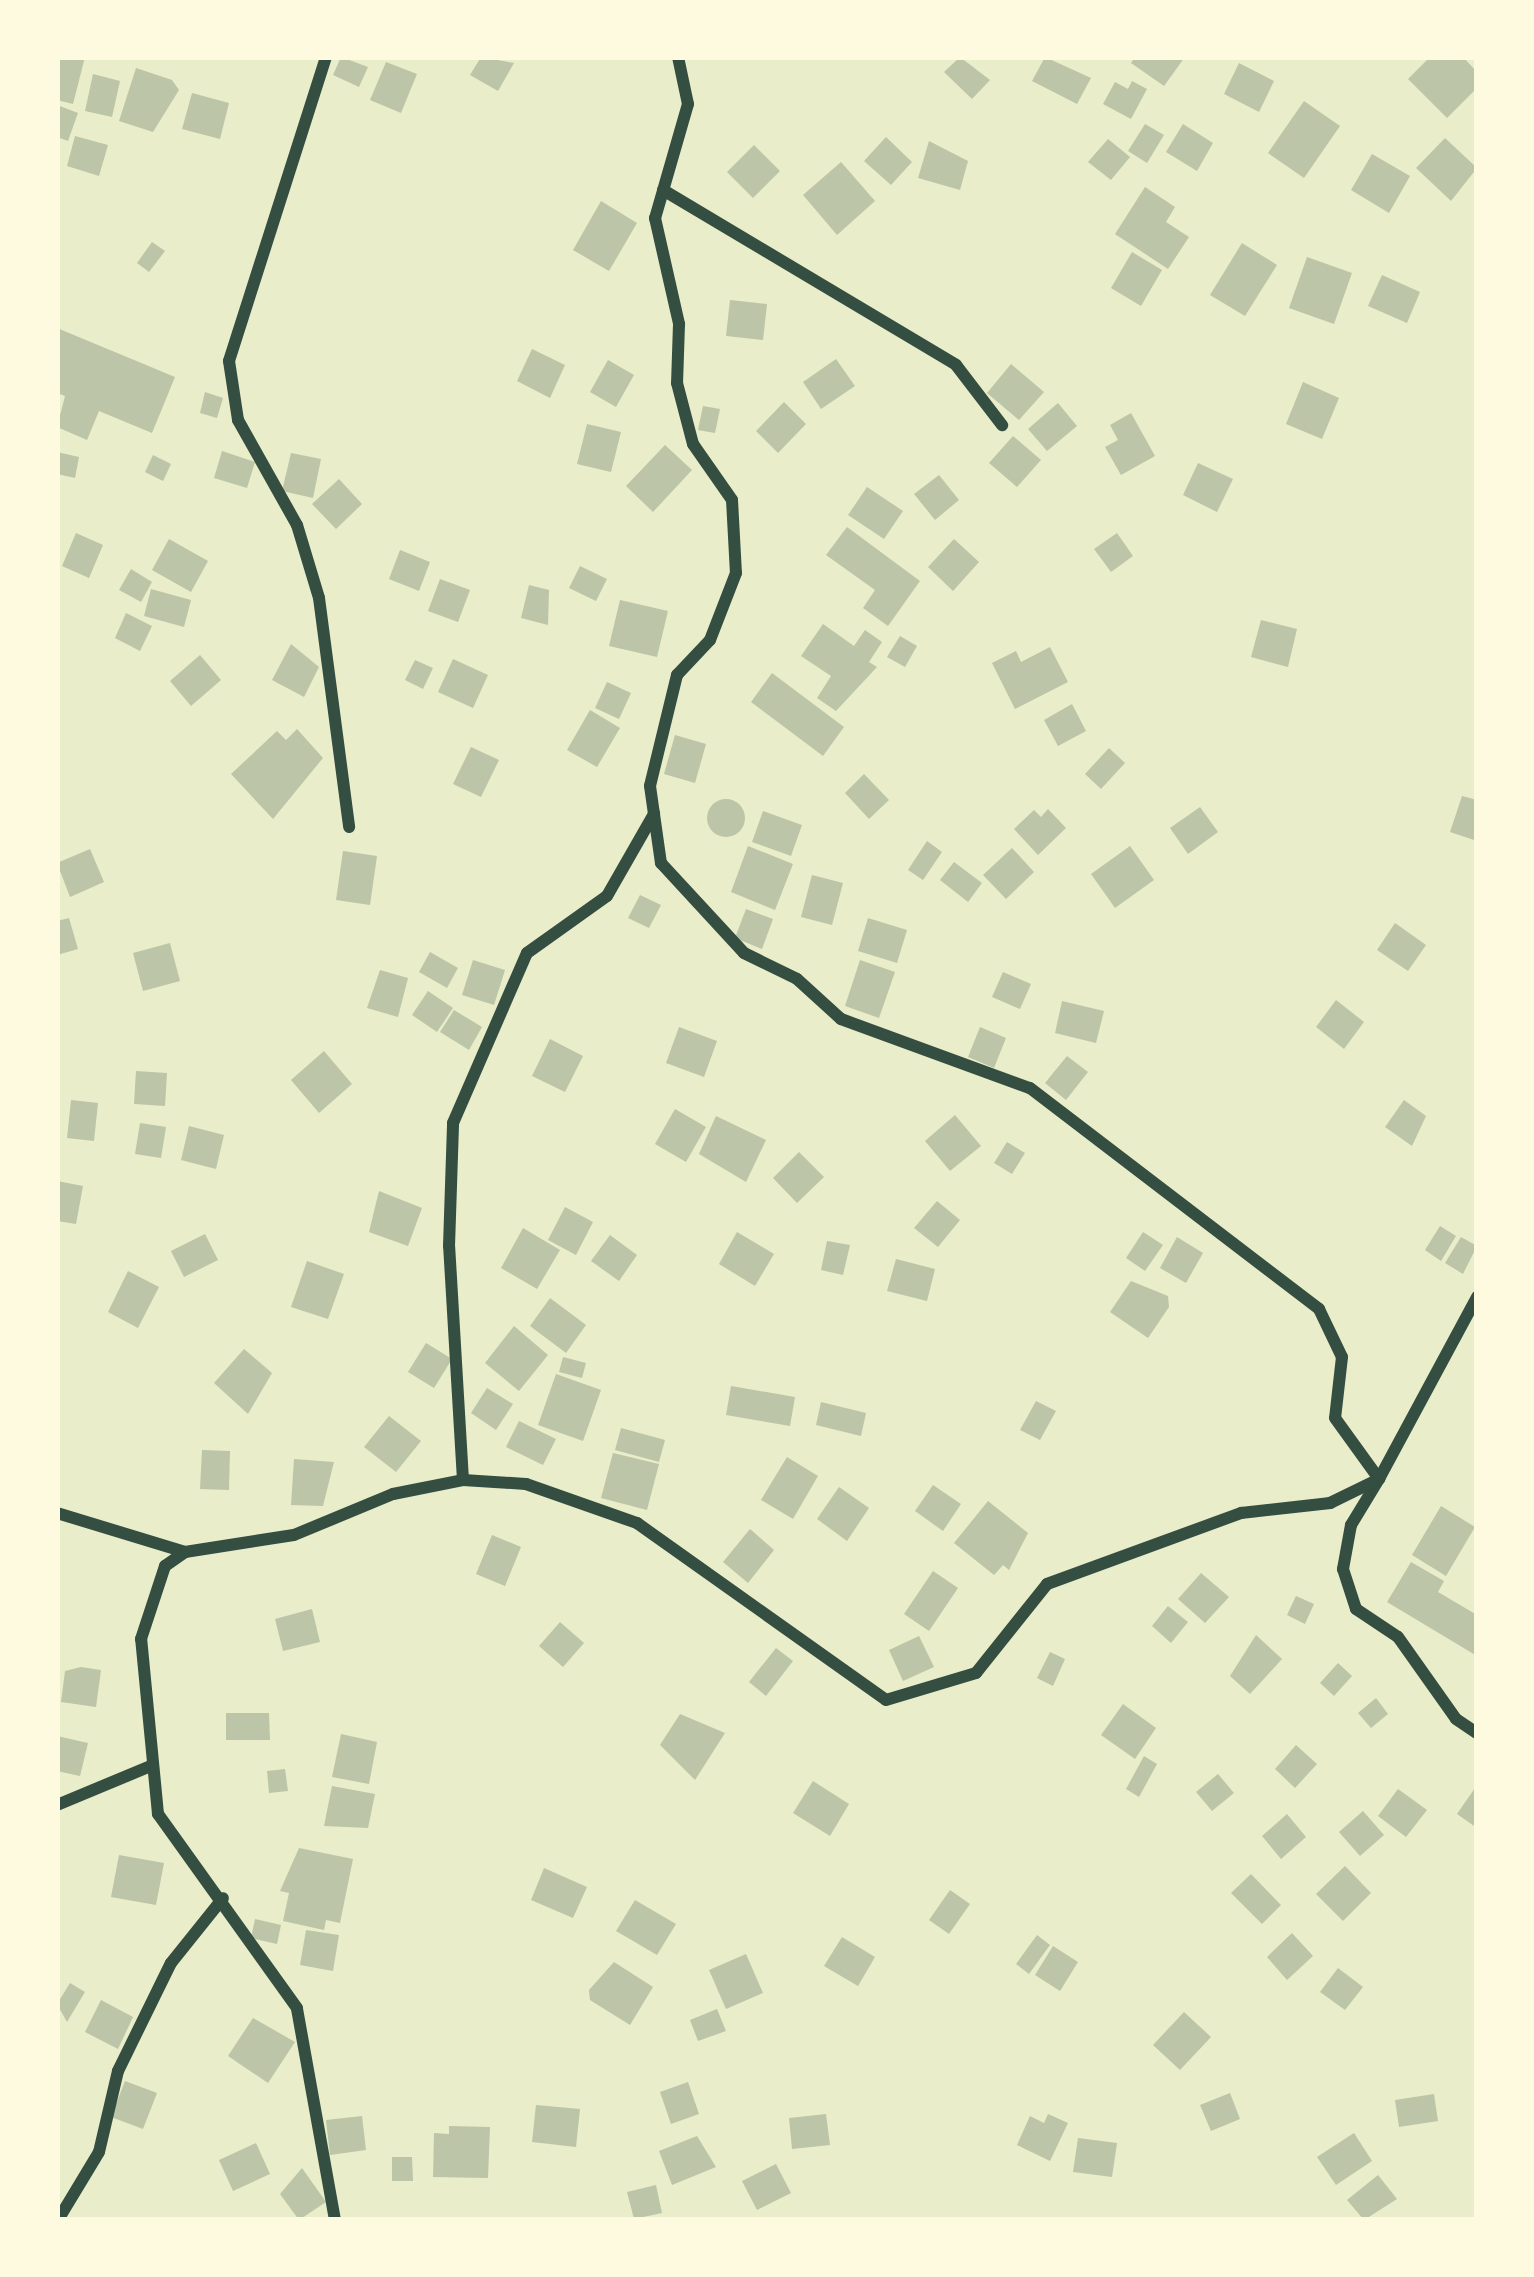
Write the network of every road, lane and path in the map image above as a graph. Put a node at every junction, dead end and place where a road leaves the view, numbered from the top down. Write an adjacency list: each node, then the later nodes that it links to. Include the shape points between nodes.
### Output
1 (326, 57): 6 (street, via 229,361 238,420 296,525 319,598)
2 (679, 57): 3 (street, via 688,104)
3 (664, 190): 4 (street, via 956,365); 5 (street, via 656,218 679,324 677,383 692,443 732,500 736,573 710,640 677,675 650,786)
4 (1002, 424)
5 (654, 814): 8 (street, via 662,863 744,953 797,979 842,1018 1030,1088 1318,1309 1342,1357 1335,1418); 9 (street, via 607,896 527,953 453,1123 448,1246)
6 (349, 827)
7 (1477, 1297): 8 (street)
8 (1379, 1479): 9 (street, via 1330,1503 1241,1513 1047,1584 976,1673 886,1700 637,1523 526,1484); 12 (street, via 1352,1525 1343,1569 1356,1609 1398,1637 1456,1720)
9 (463, 1480): 11 (street, via 393,1494 294,1535)
10 (57, 1513): 11 (street)
11 (185, 1552): 13 (street, via 165,1566 141,1639)
12 (1477, 1733)
13 (153, 1765): 14 (street); 15 (street, via 158,1814)
14 (57, 1805)
15 (223, 1898): 16 (street, via 171,1963 118,2071 98,2152); 17 (street, via 297,2008)
16 (58, 2220)
17 (335, 2220)

